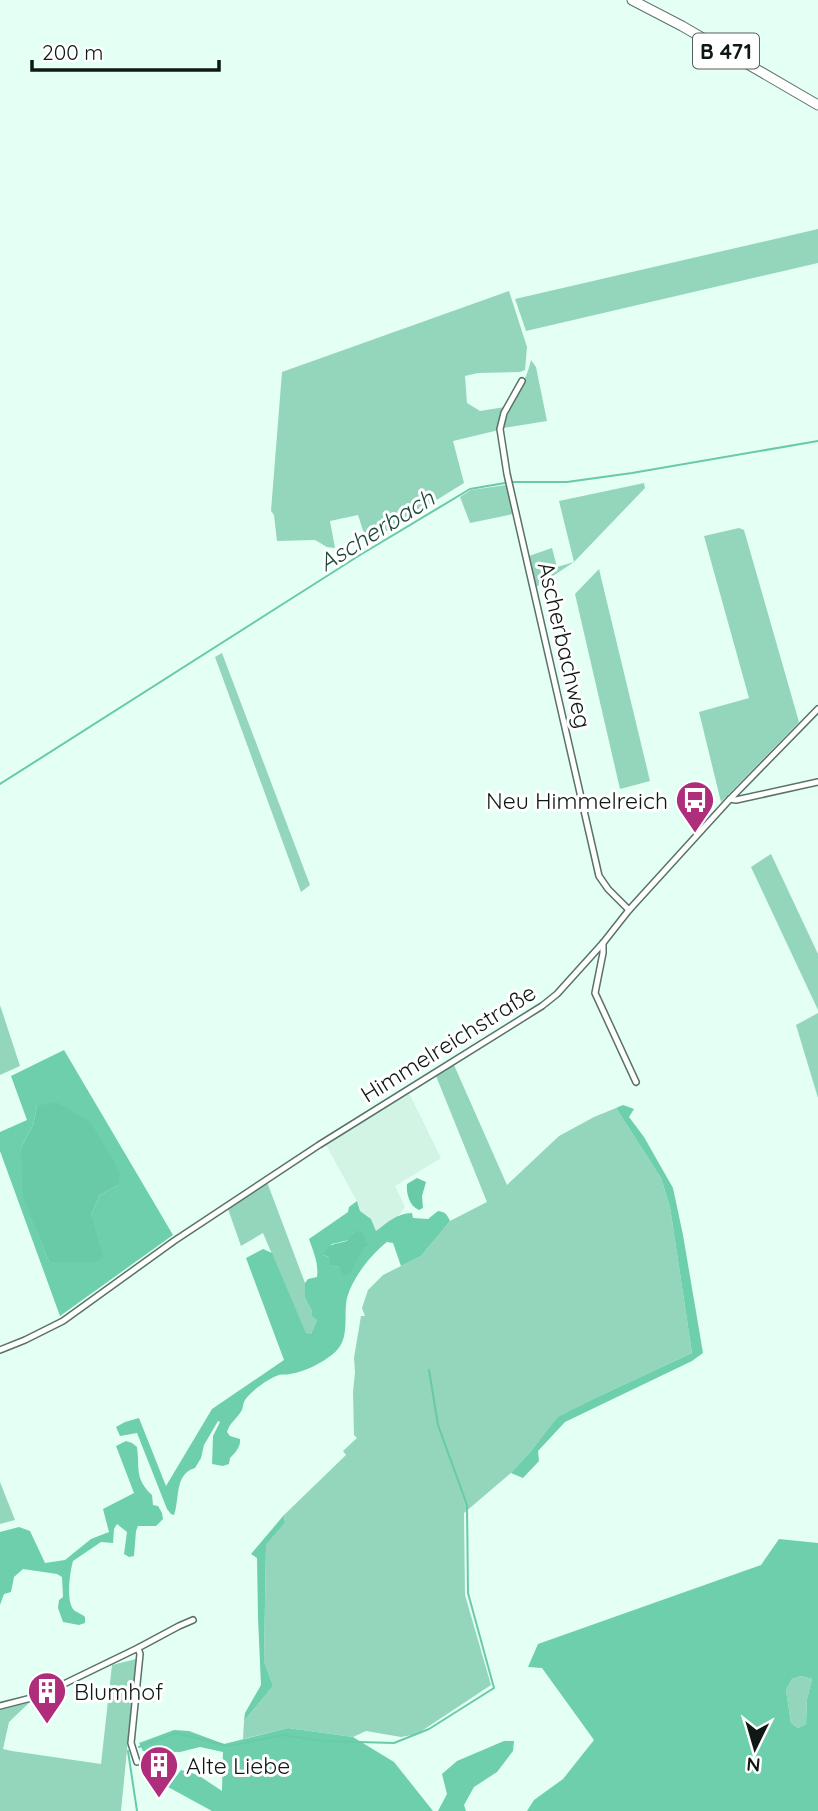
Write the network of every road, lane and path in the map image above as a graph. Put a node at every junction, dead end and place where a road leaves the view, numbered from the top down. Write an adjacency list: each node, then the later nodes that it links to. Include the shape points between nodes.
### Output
1 (632, 0): 2 (highway, B 471)
2 (818, 105)
3 (522, 380): 7 (street, Ascherbachweg, via 500,429 509,483 599,876)
4 (818, 709): 6 (street, Himmelreichstraße)
5 (818, 782): 6 (street)
6 (730, 799): 7 (street, Himmelreichstraße)
7 (629, 910): 8 (street, Himmelreichstraße)
8 (603, 943): 9 (street, via 595,993); 10 (street, Himmelreichstraße, via 557,994 536,1010 319,1145 63,1321)
9 (636, 1082)
10 (0, 1350)
11 (193, 1620): 12 (street)
12 (138, 1648): 13 (street, via 39,1696); 14 (street, via 131,1742)
13 (0, 1706)
14 (137, 1762)

